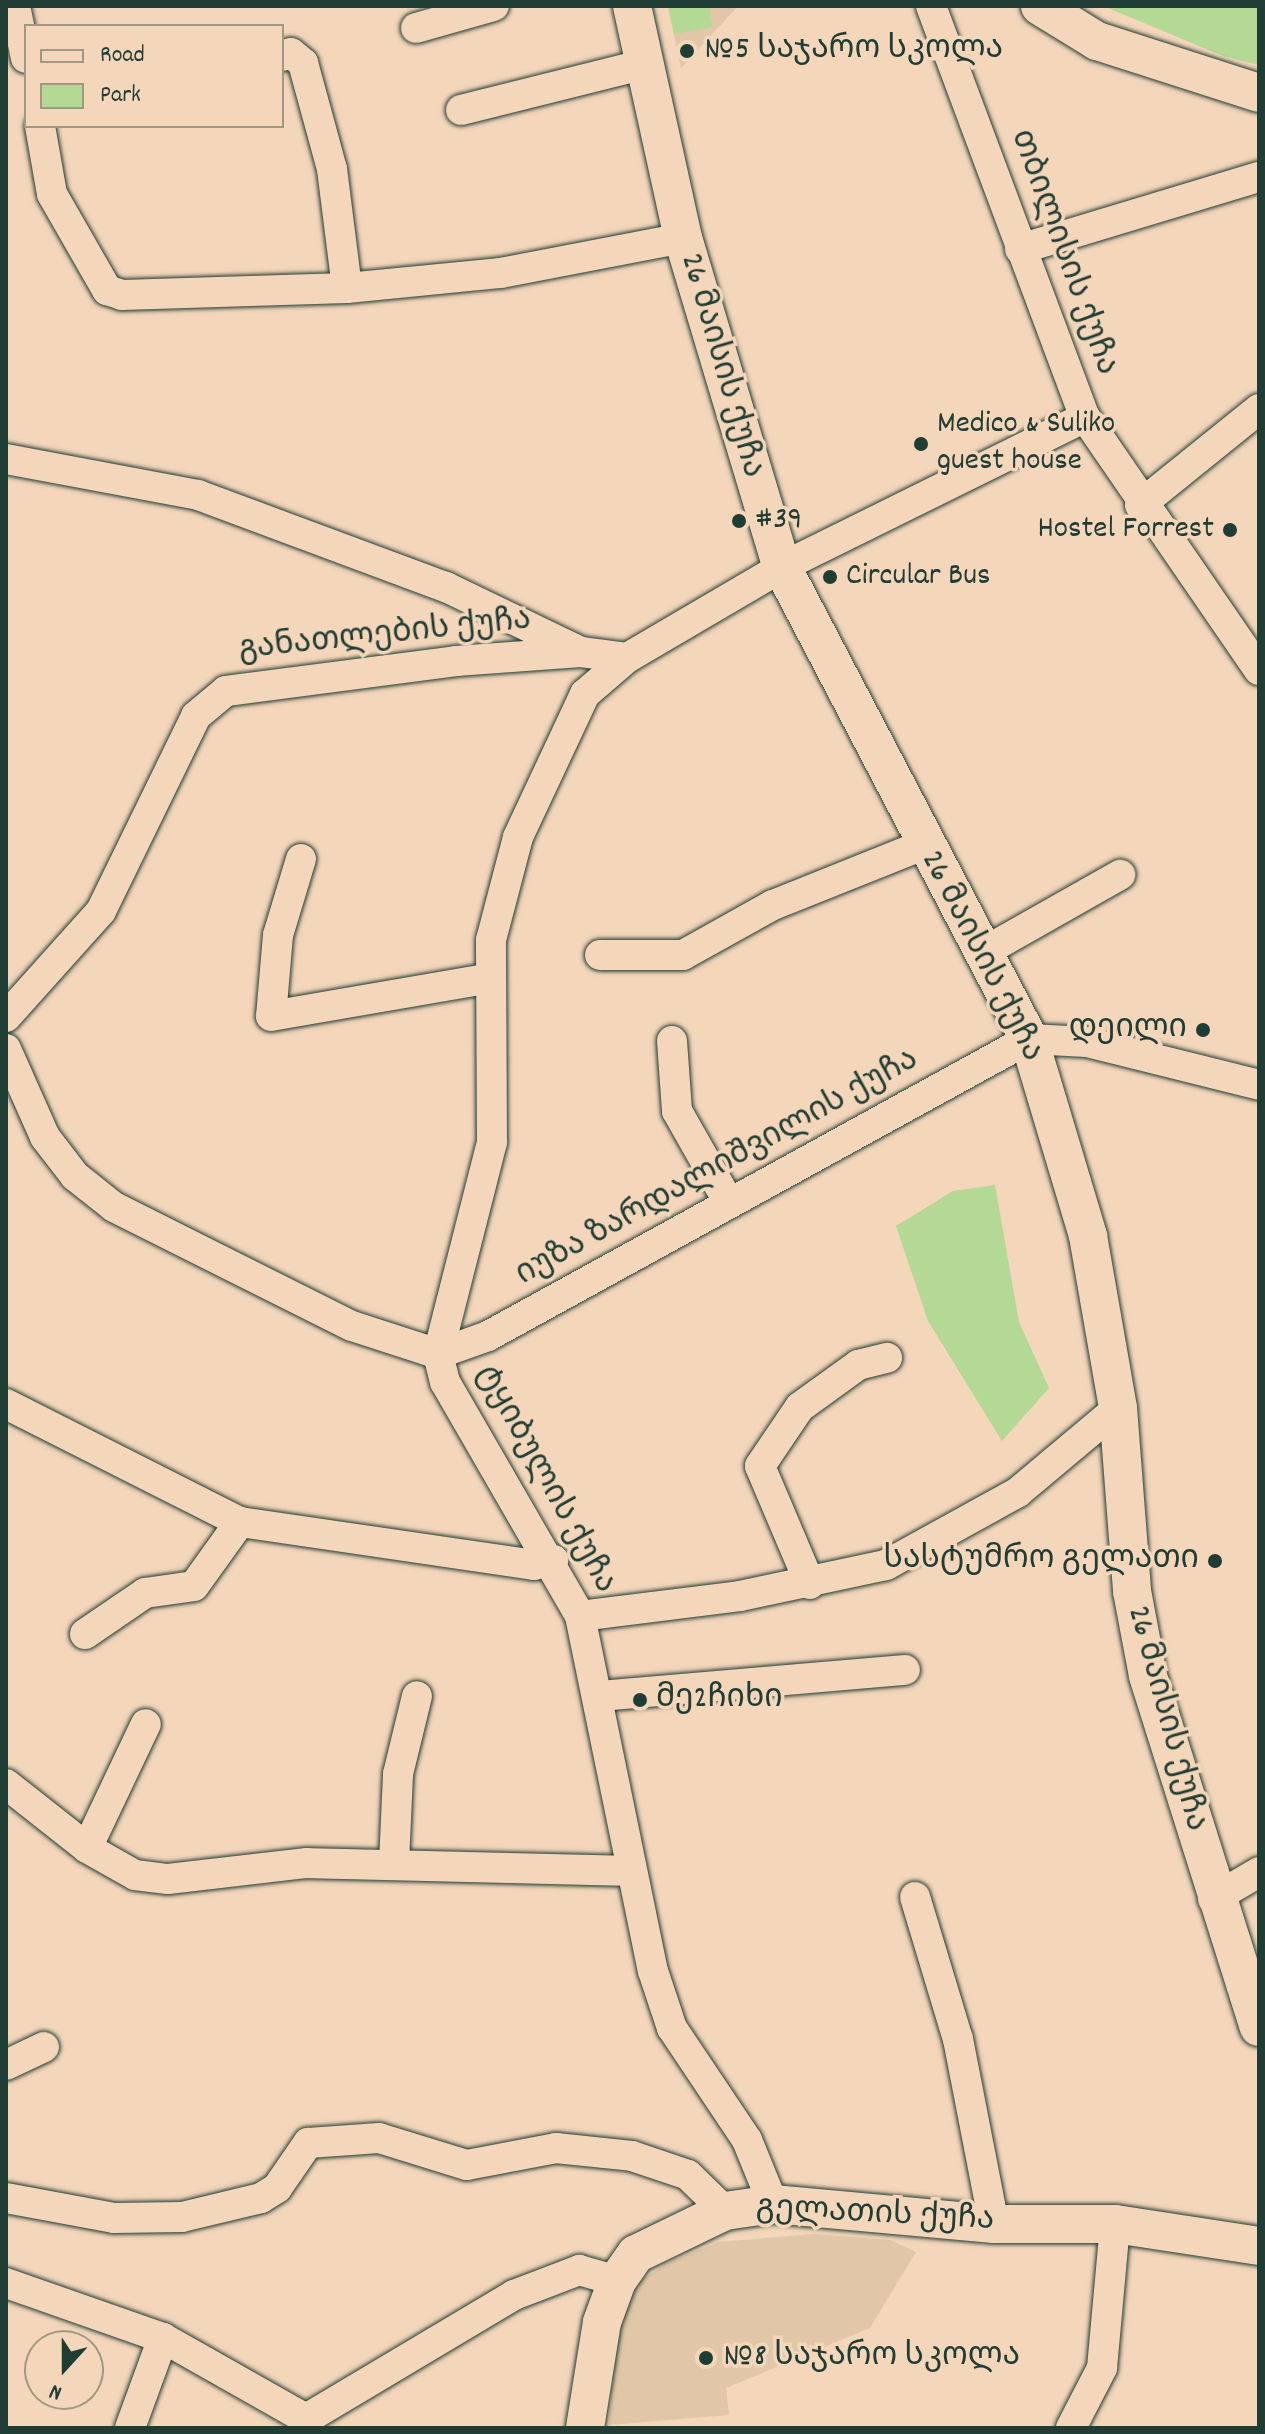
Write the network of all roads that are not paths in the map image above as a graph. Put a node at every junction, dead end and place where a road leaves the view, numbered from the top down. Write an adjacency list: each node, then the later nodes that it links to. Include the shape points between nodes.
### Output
1 (15, 6): 7 (street)
2 (494, 6): 6 (street)
3 (632, 6): 9 (main road, 26 მაისის ქუჩა)
4 (931, 6): 15 (street, თბილისის ქუჩა)
5 (1040, 6): 10 (main road, via 1097,41)
6 (416, 28)
7 (24, 49)
8 (284, 55): 16 (street, via 291,53 303,63 332,169)
9 (645, 64): 11 (street); 14 (main road, 26 მაისის ქუჩა)
10 (1259, 93)
11 (461, 110)
12 (40, 128): 16 (street, via 52,194 107,290)
13 (1259, 177): 15 (street)
14 (683, 238): 16 (street, via 528,269); 21 (main road, 26 მაისის ქუჩა)
15 (1020, 249): 18 (street, თბილისის ქუჩა)
16 (347, 288)
17 (1259, 409): 20 (street)
18 (1085, 417): 20 (street, თბილისის ქუჩა); 21 (street)
19 (6, 459): 22 (street, via 198,495 446,587)
20 (1140, 505): 24 (street, თბილისის ქუჩა)
21 (782, 567): 23 (street); 25 (main road, 26 მაისის ქუჩა)
22 (581, 652): 23 (street, განათლების ქუჩა); 31 (street, განათლების ქუჩა, via 340,671 226,691 196,716 101,911)
23 (627, 658): 30 (street, via 585,694 524,822 491,940)
24 (1256, 659)
25 (923, 845): 28 (main road, 26 მაისის ქუჩა); 29 (street, via 773,905 683,955)
26 (301, 859): 30 (street, via 278,935 271,1016)
27 (1120, 875): 28 (street)
28 (982, 953): 32 (main road, 26 მაისის ქუჩა)
29 (600, 955)
30 (490, 978): 38 (street, via 492,1142)
31 (8, 1008)
32 (1029, 1039): 35 (street, via 1087,1042); 37 (street, იუზა ზარდალიშვილის ქუჩა); 41 (main road, 26 მაისის ქუჩა, via 1088,1236)
33 (672, 1041): 37 (street, via 677,1111)
34 (6, 1049): 38 (street, ტყიბულის ქუჩა, via 45,1137 75,1176 114,1207 352,1326)
35 (1244, 1083): 36 (street)
36 (1259, 1105)
37 (729, 1203): 38 (street, იუზა ზარდალიშვილის ქუჩა, via 488,1336)
38 (438, 1354): 43 (street, ტყიბულის ქუჩა, via 445,1382)
39 (887, 1358): 44 (street, via 858,1365 800,1407 760,1466)
40 (6, 1404): 42 (street)
41 (1118, 1408): 44 (street, via 1018,1492 886,1565); 57 (main road, 26 მაისის ქუჩა, via 1137,1619)
42 (240, 1522): 43 (street, via 534,1565); 46 (street, via 194,1586 145,1593)
43 (553, 1560): 45 (street, ტყიბულის ქუჩა)
44 (810, 1584): 45 (street)
45 (580, 1616): 49 (street, ტყიბულის ქუჩა)
46 (85, 1634)
47 (905, 1670): 49 (street)
48 (417, 1696): 53 (street, via 398,1774)
49 (600, 1696): 54 (street, ტყიბულის ქუჩა, via 625,1806)
50 (146, 1724): 52 (street)
51 (6, 1784): 52 (street)
52 (87, 1848): 53 (street, via 135,1875 168,1879 235,1867)
53 (394, 1863): 54 (street)
54 (628, 1871): 62 (street, ტყიბულის ქუჩა, via 672,2028 747,2140)
55 (1259, 1872): 57 (street)
56 (915, 1897): 64 (street, via 958,2039)
57 (1213, 1899): 58 (main road, 26 მაისის ქუჩა)
58 (1259, 2027)
59 (44, 2047): 60 (street)
60 (6, 2065)
61 (6, 2198): 63 (street, via 114,2218 182,2217 261,2198 277,2188 308,2143 379,2138 467,2165 556,2148 632,2156 688,2175)
62 (773, 2204): 63 (main road, გელათის ქუჩა); 64 (main road, გელათის ქუჩა)
63 (725, 2211): 67 (main road, გელათის ქუჩა, via 636,2254)
64 (994, 2224): 65 (main road, გელათის ქუჩა)
65 (1115, 2224): 66 (main road, გელათის ქუჩა); 72 (street, via 1102,2368)
66 (1259, 2246)
67 (617, 2281): 69 (street, via 579,2270 514,2295 324,2415 306,2419); 71 (main road, გელათის ქუჩა, via 602,2322)
68 (6, 2283): 69 (street)
69 (163, 2338): 70 (street)
70 (130, 2428)
71 (585, 2428)
72 (1071, 2428)

